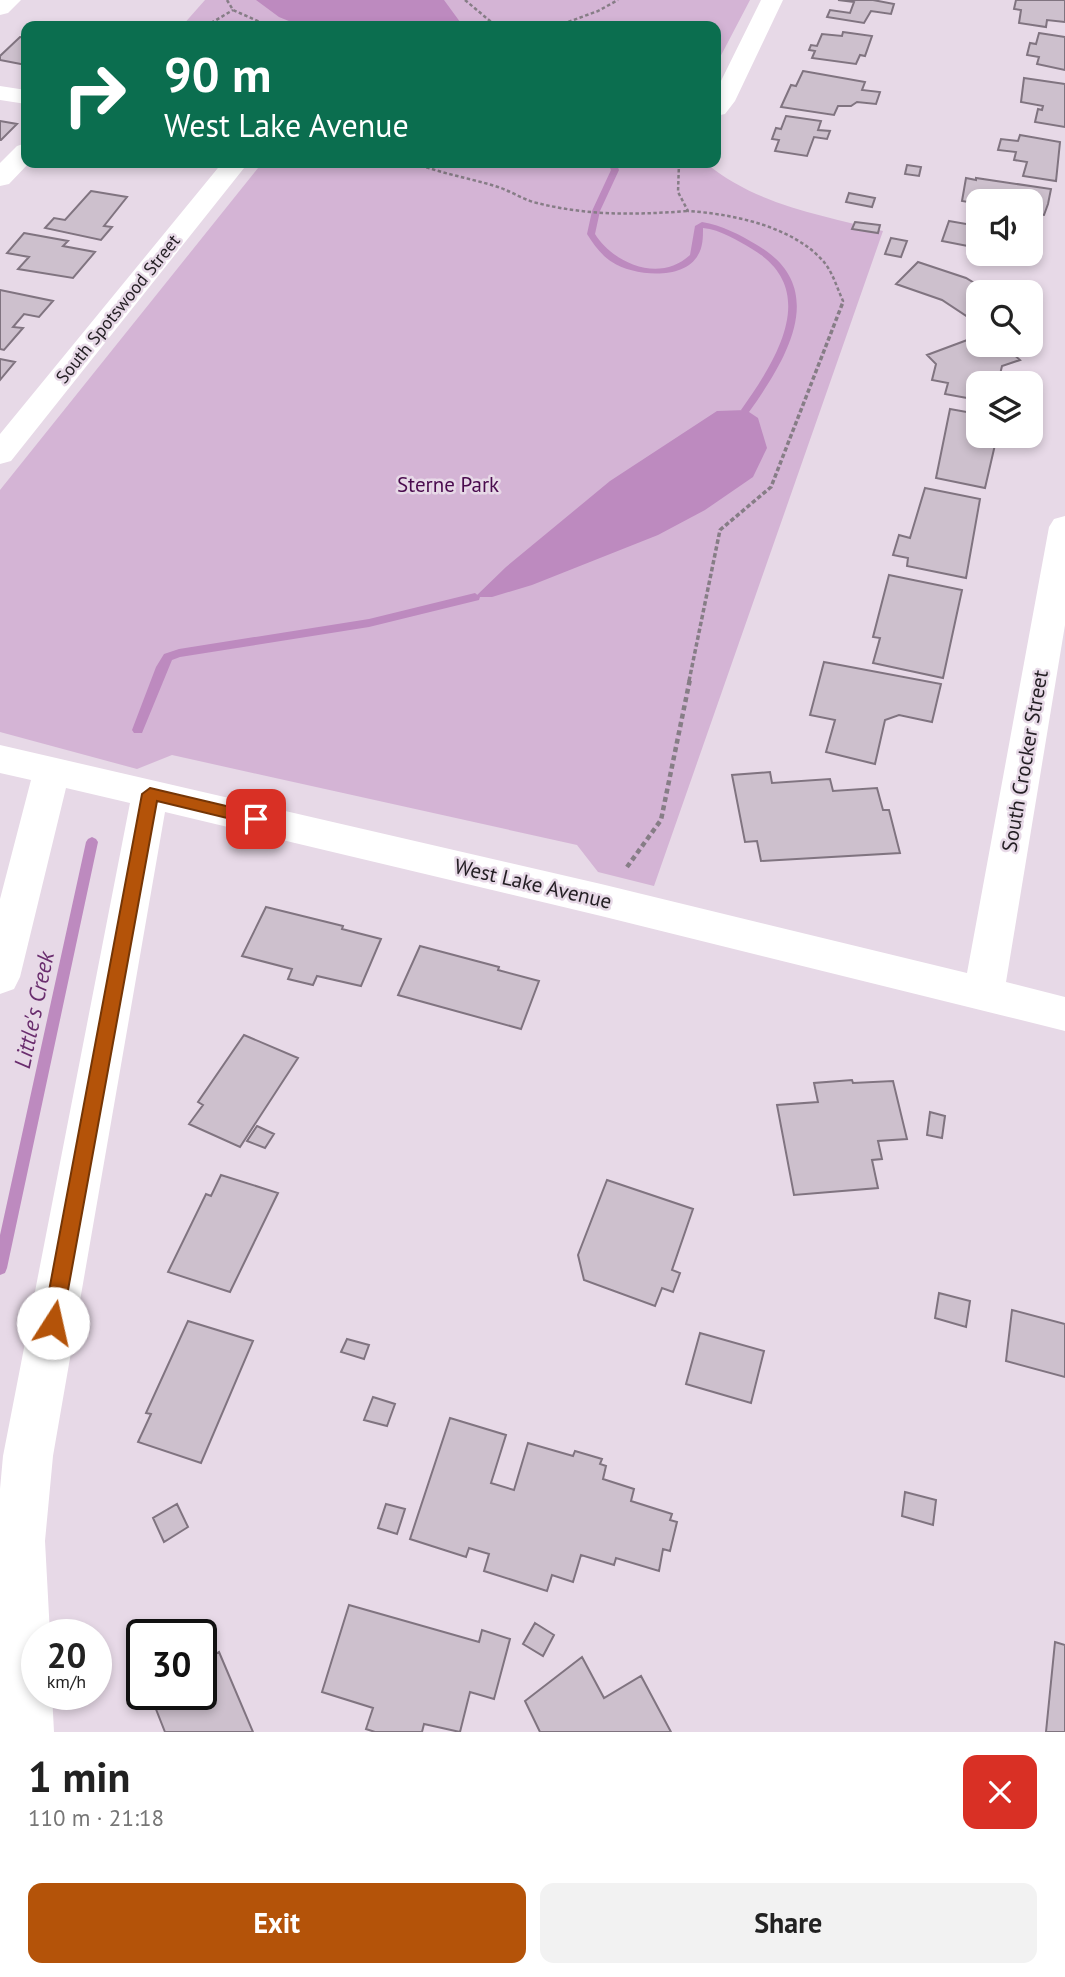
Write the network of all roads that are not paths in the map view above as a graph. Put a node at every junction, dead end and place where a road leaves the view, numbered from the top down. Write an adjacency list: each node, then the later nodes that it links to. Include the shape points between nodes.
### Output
1 (10, 0): 3 (street)
2 (772, 0): 6 (street)
3 (0, 8)
4 (0, 93): 5 (street)
5 (21, 96)
6 (721, 103)
7 (21, 156): 9 (street)
8 (231, 168): 10 (street, South Spotswood Street)
9 (0, 178)
10 (0, 454)
11 (1065, 527): 16 (street, South Crocker Street)
12 (0, 758): 13 (street, West Lake Avenue)
13 (52, 771): 14 (street, West Lake Avenue); 15 (street)
14 (150, 794): 16 (street, West Lake Avenue); 18 (street, via 28,1456 20,1541)
15 (0, 977)
16 (985, 994): 17 (street, West Lake Avenue)
17 (1065, 1014)
18 (27, 1732)

